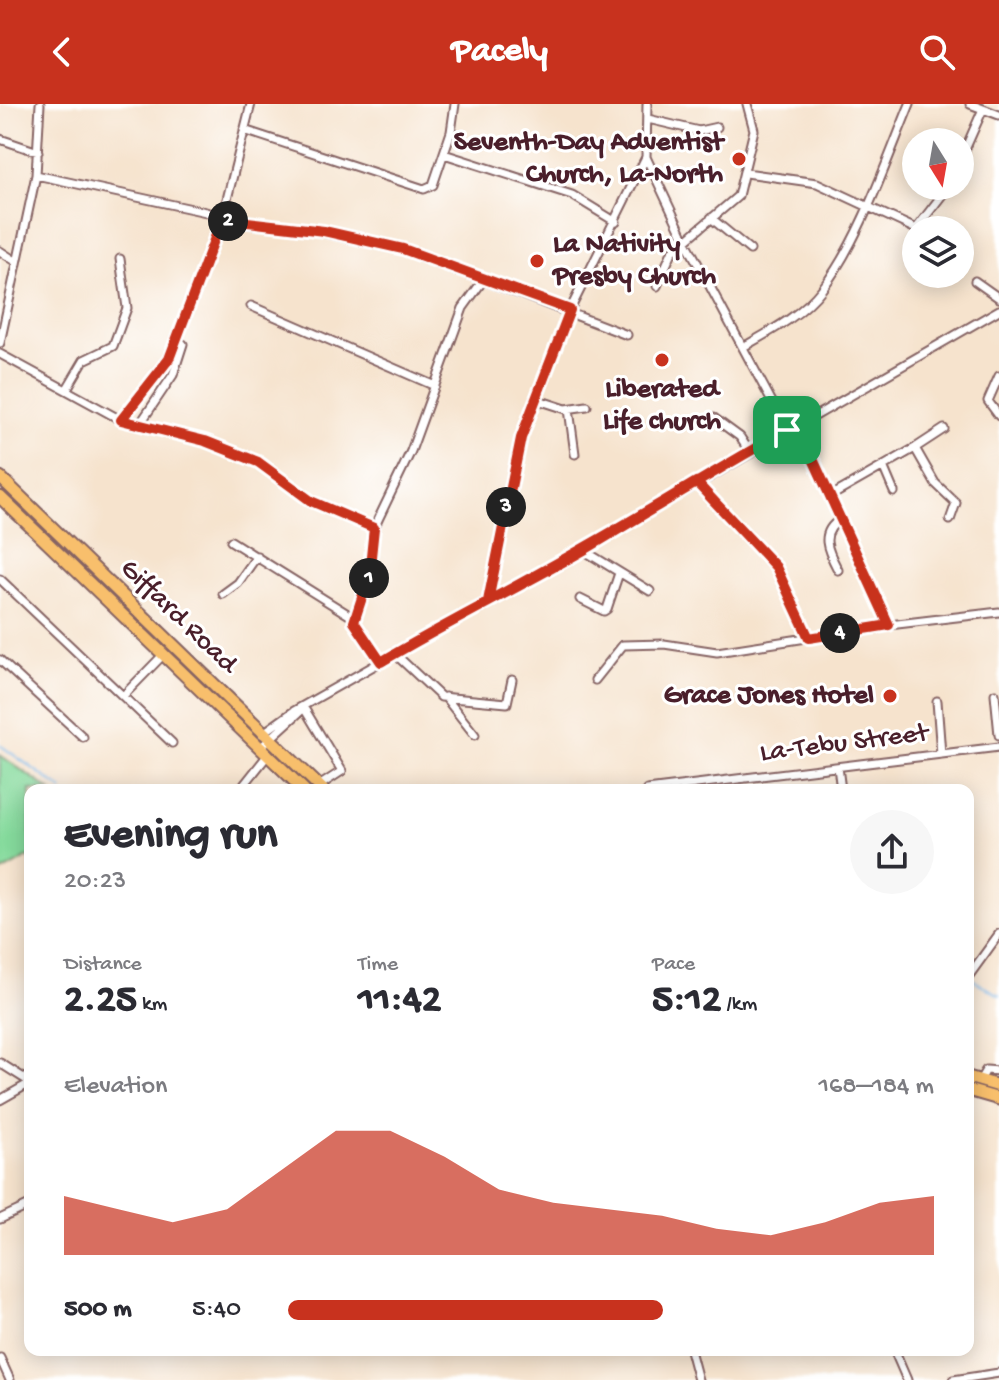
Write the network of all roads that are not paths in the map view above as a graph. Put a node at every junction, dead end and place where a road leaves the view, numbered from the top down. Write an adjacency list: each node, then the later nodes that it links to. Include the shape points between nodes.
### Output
1 (40, 104): 15 (street)
2 (251, 104): 13 (street)
3 (455, 104): 16 (street)
4 (647, 104): 10 (street)
5 (747, 104): 18 (street, via 754,130)
6 (910, 104): 20 (street)
7 (970, 104): 8 (street)
8 (983, 109): 9 (street); 12 (street)
9 (999, 115)
10 (648, 119): 11 (street, via 699,131); 17 (street)
11 (717, 127)
12 (974, 129)
13 (244, 130): 16 (street, via 424,189 433,185); 22 (street)
14 (0, 139): 15 (street)
15 (38, 152): 19 (street)
16 (444, 154): 23 (street, via 572,195)
17 (646, 157): 23 (street); 25 (street)
18 (746, 173): 20 (street, via 808,180); 21 (street, via 738,196)
19 (36, 175): 22 (street); 29 (street)
20 (868, 207): 24 (street); 40 (street, via 823,288 805,307)
21 (711, 218): 25 (street); 26 (street)
22 (222, 219): 30 (street, via 324,231 403,249); 38 (street)
23 (616, 222): 35 (street)
24 (902, 223)
25 (684, 238): 32 (street); 40 (street)
26 (750, 250)
27 (0, 251): 29 (street)
28 (120, 259): 44 (street, via 127,308 113,346 84,360)
29 (17, 262): 39 (street)
30 (484, 279): 35 (street); 43 (street, via 463,308)
31 (975, 281): 33 (street)
32 (657, 286)
33 (999, 298)
34 (251, 306): 43 (street)
35 (570, 310): 37 (street); 45 (street)
36 (999, 310): 52 (street)
37 (627, 335)
38 (176, 341): 50 (street); 51 (street, via 183,344 173,375)
39 (0, 343)
40 (743, 347): 54 (street)
41 (0, 354): 44 (street)
42 (999, 376): 48 (street, via 988,401)
43 (435, 386): 66 (street)
44 (68, 387): 50 (street)
45 (535, 399): 47 (street); 76 (street, via 516,460)
46 (587, 406): 47 (street)
47 (569, 409): 57 (street)
48 (999, 416)
49 (714, 418): 56 (street, via 740,437)
50 (121, 420): 51 (street)
51 (140, 424): 66 (street, via 258,462 311,501)
52 (797, 424): 54 (street); 62 (street)
53 (944, 429): 55 (street)
54 (787, 430): 56 (street)
55 (915, 448): 58 (street); 65 (street, via 935,483 956,503)
56 (749, 451): 60 (street)
57 (575, 454)
58 (883, 466): 61 (street); 62 (street)
59 (0, 477): 92 (main road, Giffard Road)
60 (696, 482): 68 (street); 80 (street, via 776,567)
61 (894, 492)
62 (831, 496): 64 (street)
63 (0, 497): 82 (main road, Giffard Road)
64 (841, 519): 70 (street, via 829,531 826,545); 79 (street)
65 (950, 520)
66 (374, 528): 78 (street, via 369,576)
67 (231, 541): 69 (street)
68 (583, 550): 71 (street); 76 (street)
69 (257, 556): 74 (street); 78 (street)
70 (838, 570)
71 (619, 573): 73 (street); 75 (street, via 607,609)
72 (0, 579): 88 (street)
73 (650, 591)
74 (223, 594)
75 (580, 599)
76 (488, 601): 81 (street)
77 (999, 612): 79 (street)
78 (354, 618): 84 (street)
79 (889, 625): 80 (street)
80 (809, 638): 86 (street, via 708,653 664,644 623,645)
81 (395, 654): 84 (street); 89 (street)
82 (163, 655): 88 (street); 98 (main road, Giffard Road)
83 (0, 660): 95 (street)
84 (381, 662): 91 (street)
85 (512, 680): 89 (street, via 507,703)
86 (595, 680)
87 (995, 694): 94 (street)
88 (123, 696): 96 (street)
89 (445, 697): 93 (street)
90 (937, 701): 99 (street)
91 (304, 708): 92 (street); 104 (street, via 342,771)
92 (267, 735): 98 (street); 103 (main road, Giffard Road)
93 (475, 735)
94 (999, 735)
95 (83, 737)
96 (172, 743)
97 (999, 747): 99 (street, La-Tebu Street)
98 (260, 748): 101 (street); 102 (main road, Giffard Road)
99 (941, 754): 100 (street, La-Tebu Street)
100 (838, 767): 105 (street, La-Tebu Street); 106 (street)
101 (243, 784)
102 (298, 784)
103 (317, 784)
104 (326, 784)
105 (697, 784)
106 (840, 784)
107 (999, 934): 108 (street)
108 (974, 969)
109 (0, 1063): 111 (street)
110 (999, 1071): 112 (street, via 986,1070)
111 (24, 1078)
112 (974, 1079): 114 (main road)
113 (24, 1086): 117 (street)
114 (999, 1086)
115 (974, 1092): 116 (main road)
116 (999, 1099)
117 (0, 1100)
118 (24, 1208): 119 (street)
119 (0, 1219)
120 (692, 1356): 126 (street)
121 (897, 1356): 127 (street)
122 (0, 1358): 125 (street)
123 (999, 1373): 124 (street)
124 (990, 1377): 128 (street)
125 (10, 1380)
126 (698, 1380)
127 (907, 1380)
128 (953, 1380)

